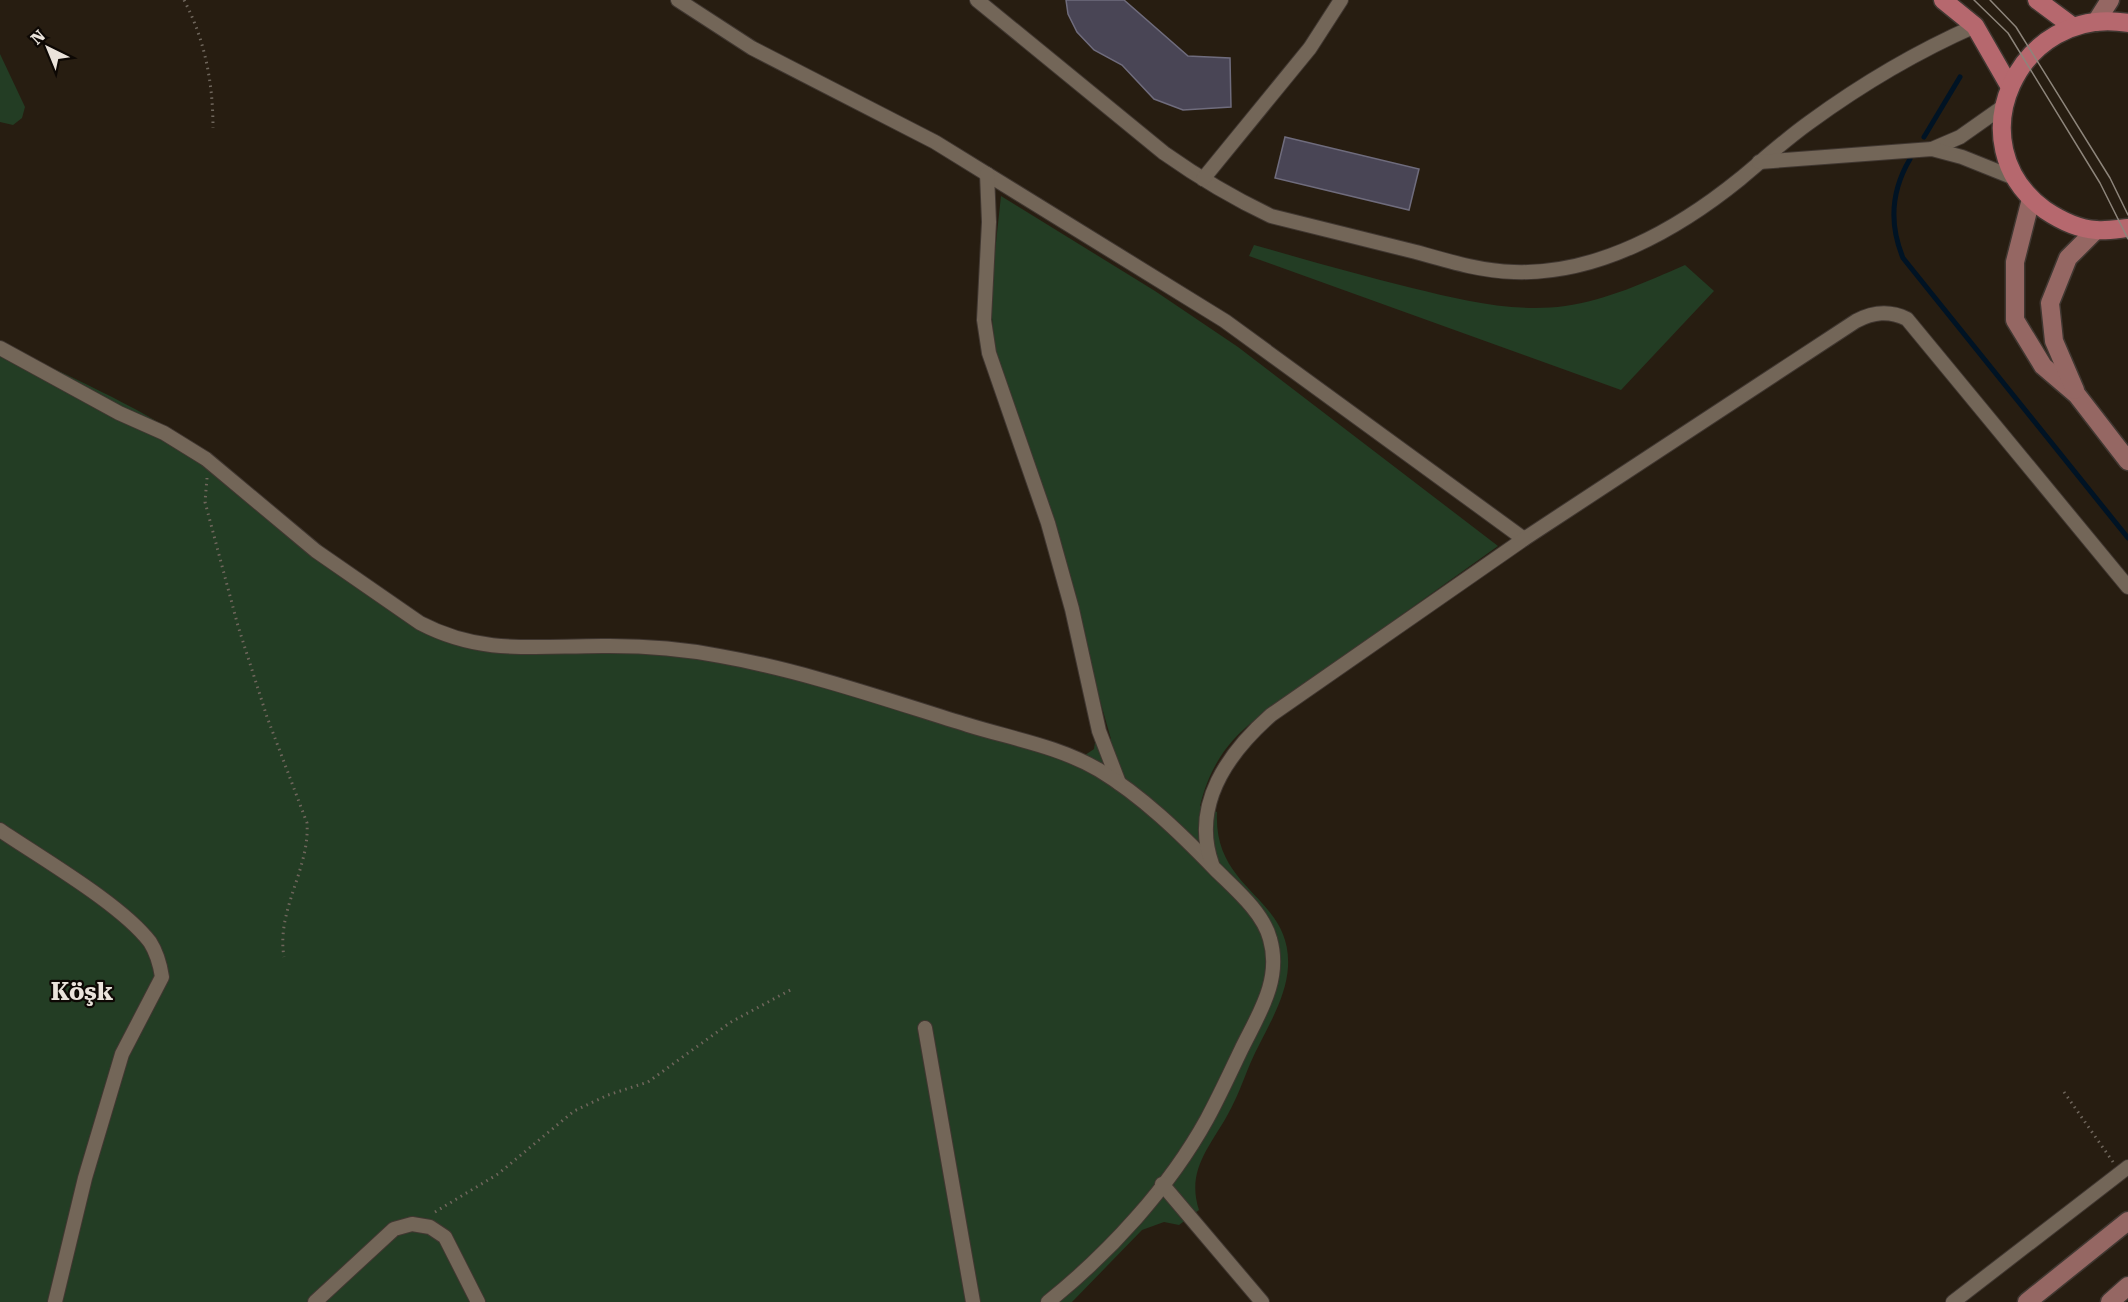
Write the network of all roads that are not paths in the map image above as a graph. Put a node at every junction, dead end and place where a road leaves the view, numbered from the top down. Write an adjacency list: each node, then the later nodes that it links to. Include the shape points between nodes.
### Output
1 (678, 0): 15 (street, via 761,53 902,123)
2 (977, 0): 16 (street, via 1164,153)
3 (1341, 0): 16 (street, via 1310,48)
4 (1943, 0): 9 (main road)
5 (2037, 0): 10 (main road)
6 (2110, 0): 7 (street)
7 (2096, 22): 8 (main road); 10 (main road)
8 (2128, 23)
9 (1975, 26): 11 (main road); 14 (street, via 1871,80)
10 (2072, 26): 11 (main road, via 2047,38 2021,64)
11 (2010, 87): 12 (main road)
12 (2004, 106): 13 (street, via 1960,136); 17 (main road, via 2001,134 2010,169)
13 (1932, 149): 14 (street); 17 (street)
14 (1759, 162): 16 (street, via 1697,210 1649,237 1599,260 1535,272 1472,267 1271,216)
15 (987, 174): 24 (street, via 1225,321); 26 (street, via 984,320 989,353 1048,523 1099,731)
16 (1203, 179)
17 (2017, 179): 18 (main road)
18 (2031, 199): 20 (main road, via 2061,221); 22 (street, via 2015,262 2015,320 2043,366)
19 (2128, 228): 20 (main road)
20 (2096, 231): 22 (street, via 2068,258 2050,303 2054,341)
21 (0, 348): 26 (street, via 164,433 211,462 343,571 420,623 453,639 513,649 651,647 756,663 1041,744 1082,761)
22 (2077, 395): 23 (street)
23 (2128, 461)
24 (1524, 539): 25 (street, via 1856,321 1892,313 1907,319); 28 (street, via 1290,701 1253,731 1229,760 1209,802 1205,839)
25 (2128, 588)
26 (1119, 783): 28 (street)
27 (0, 830): 34 (street, via 97,897 144,936 156,953 162,977 122,1054 82,1188)
28 (1212, 866): 31 (street, via 1265,924 1272,948 1271,983 1206,1121)
29 (925, 1028): 37 (street)
30 (2125, 1169): 40 (street)
31 (1162, 1184): 38 (street, via 1112,1243); 39 (street)
32 (2128, 1221): 41 (street)
33 (2128, 1286): 42 (street)
34 (55, 1302)
35 (315, 1302): 36 (street, via 394,1229 412,1224 430,1227 445,1237)
36 (478, 1302)
37 (973, 1302)
38 (1048, 1302)
39 (1262, 1302)
40 (1953, 1302)
41 (2027, 1302)
42 (2110, 1302)

